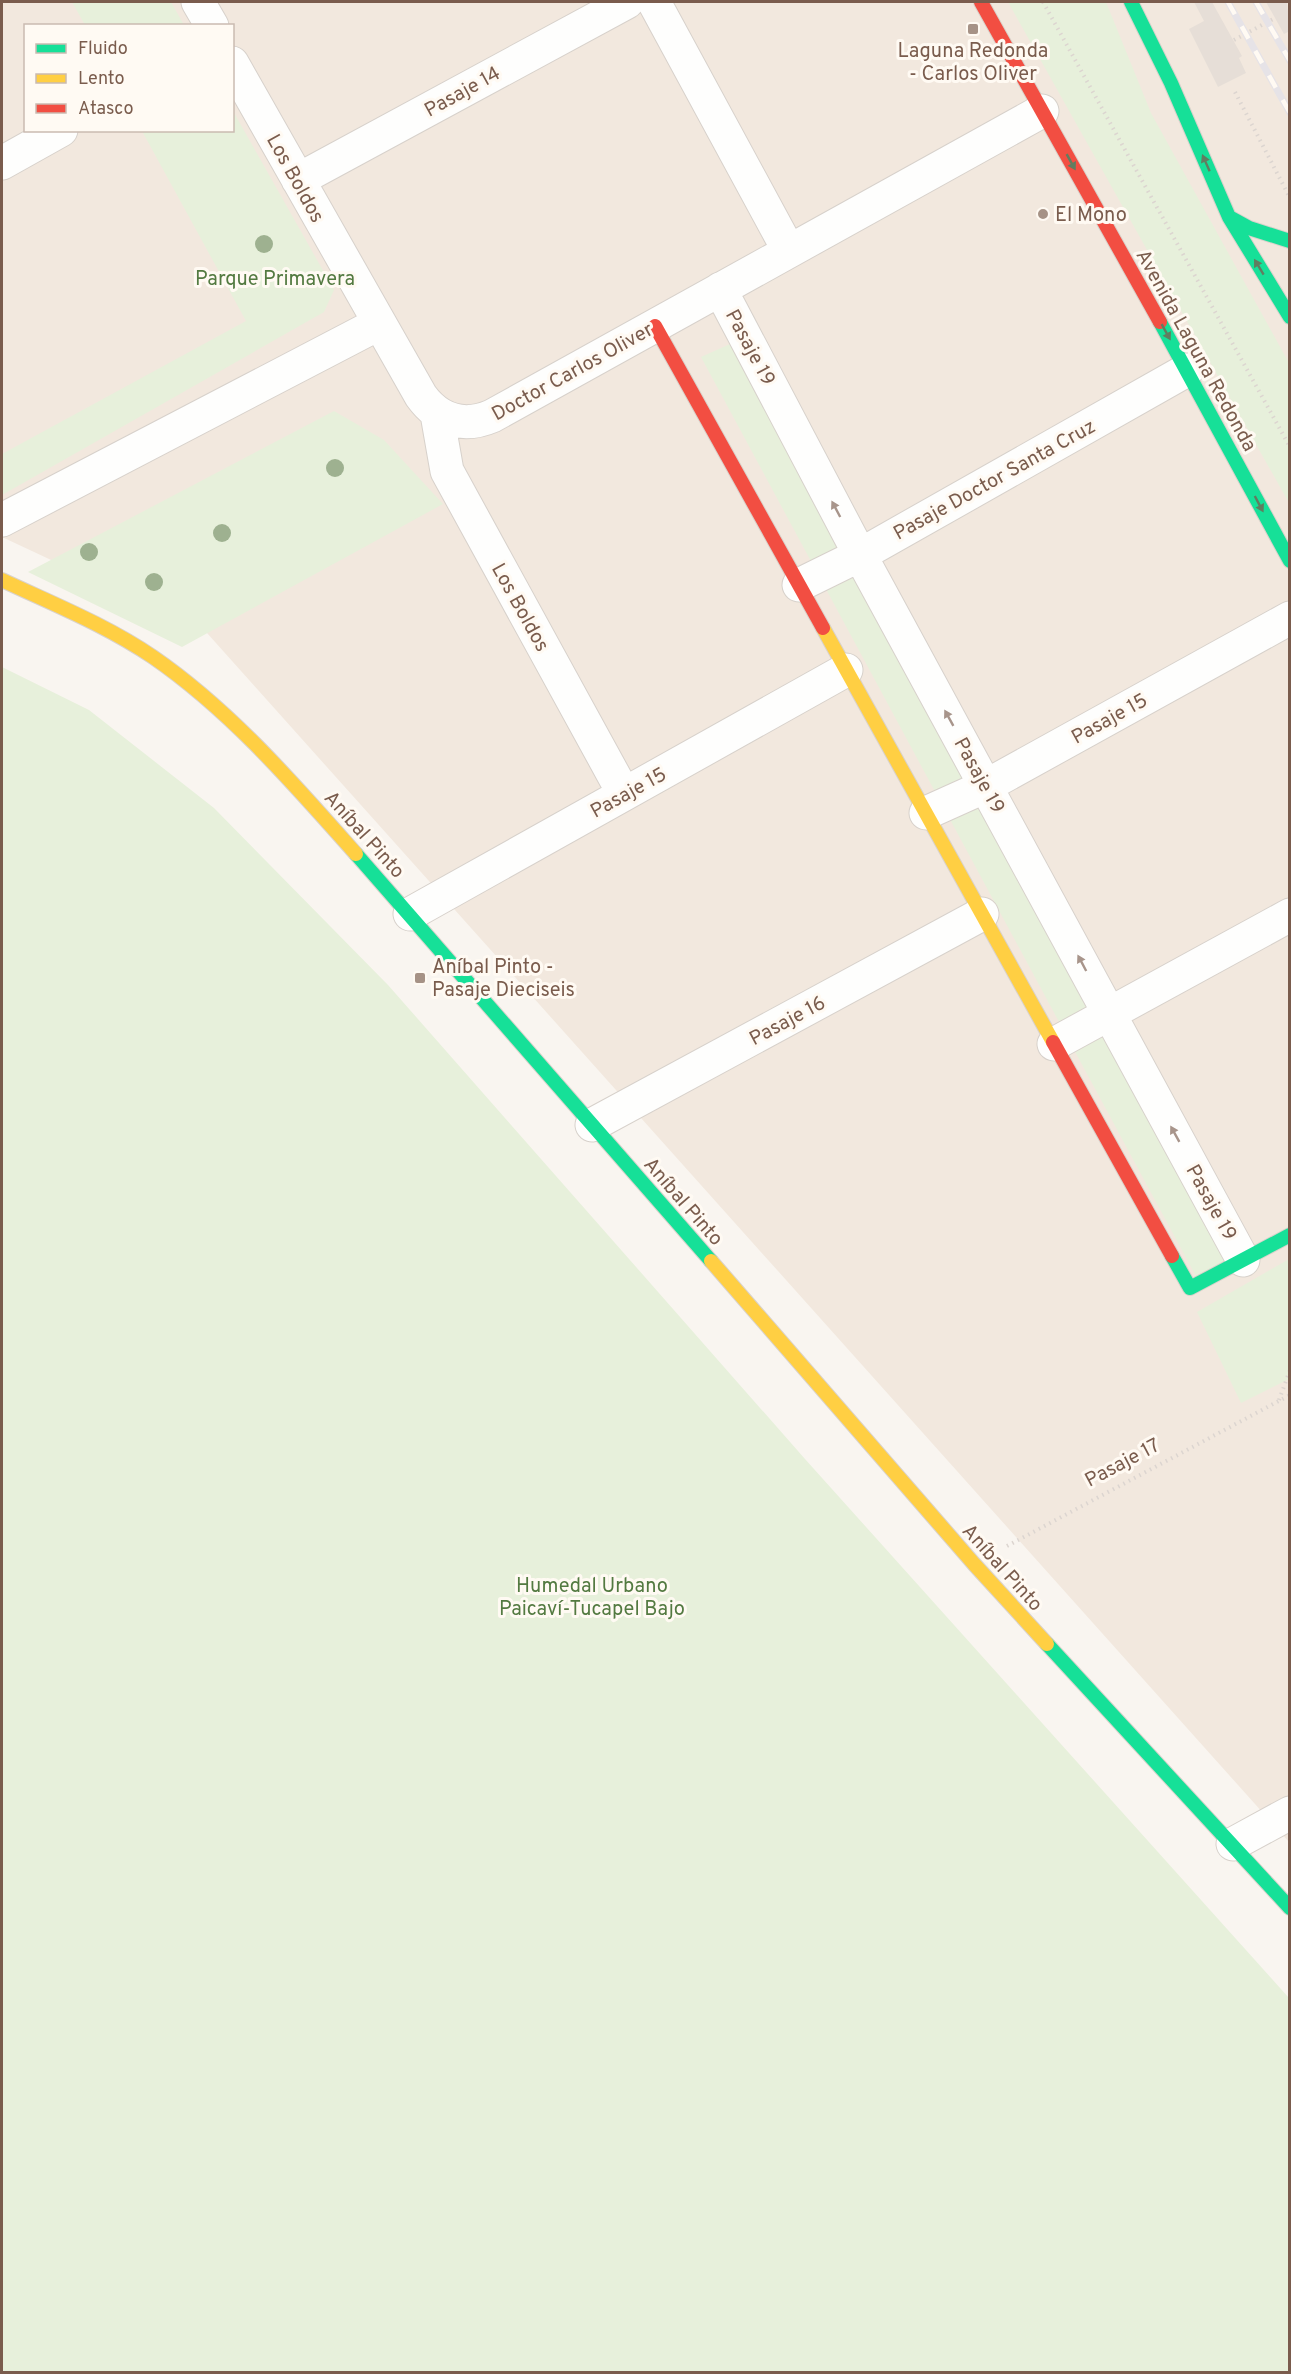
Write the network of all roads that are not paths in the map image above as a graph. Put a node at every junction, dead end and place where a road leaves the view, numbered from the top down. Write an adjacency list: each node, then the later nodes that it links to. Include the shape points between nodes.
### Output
1 (198, 2): 6 (street)
2 (627, 2): 11 (street, Pasaje 14)
3 (654, 2): 14 (street)
4 (981, 2): 8 (street, Avenida Laguna Redonda)
5 (1131, 2): 12 (street, one-way to 5)
6 (211, 24)
7 (234, 67): 11 (street, Los Boldos)
8 (1042, 111): 14 (street, Doctor Carlos Oliver); 19 (street, Avenida Laguna Redonda, one-way to 19)
9 (58, 132): 10 (street)
10 (2, 164)
11 (298, 180): 17 (street, Los Boldos)
12 (1229, 217): 13 (street); 16 (street, one-way to 12)
13 (1290, 241)
14 (789, 251): 15 (street, Doctor Carlos Oliver)
15 (720, 289): 18 (street, Doctor Carlos Oliver); 22 (street, Pasaje 19, one-way to 15)
16 (1290, 317)
17 (378, 324): 20 (street, via 421,396); 21 (street)
18 (655, 326): 20 (street, Doctor Carlos Oliver, via 479,421 464,423); 25 (street)
19 (1187, 369): 22 (street, Pasaje Doctor Santa Cruz); 23 (street, Avenida Laguna Redonda, one-way to 23)
20 (437, 414): 29 (street, Los Boldos, via 447,471)
21 (2, 520)
22 (860, 555): 25 (street, Pasaje Doctor Santa Cruz); 28 (street, Pasaje 19, one-way to 22)
23 (1290, 561)
24 (2, 580): 31 (street, Aníbal Pinto, via 96,624 188,683 283,772)
25 (799, 585): 27 (street)
26 (1290, 618): 28 (street, Pasaje 15)
27 (846, 670): 29 (street, Pasaje 15); 30 (street)
28 (986, 786): 30 (street, Pasaje 15); 34 (street, Pasaje 19, one-way to 28)
29 (624, 794): 31 (street, Pasaje 15)
30 (926, 813): 32 (street)
31 (410, 914): 36 (street, Aníbal Pinto)
32 (982, 914): 35 (street); 36 (street, Pasaje 16)
33 (1290, 915): 34 (street)
34 (1110, 1014): 35 (street); 38 (street, Pasaje 19, one-way to 34)
35 (1054, 1044): 38 (street, via 1190,1288)
36 (592, 1125): 40 (street, Aníbal Pinto, via 974,1564)
37 (1290, 1235): 38 (street)
38 (1243, 1260)
39 (1290, 1813): 40 (street)
40 (1233, 1844): 41 (street, Aníbal Pinto)
41 (1290, 1908)

